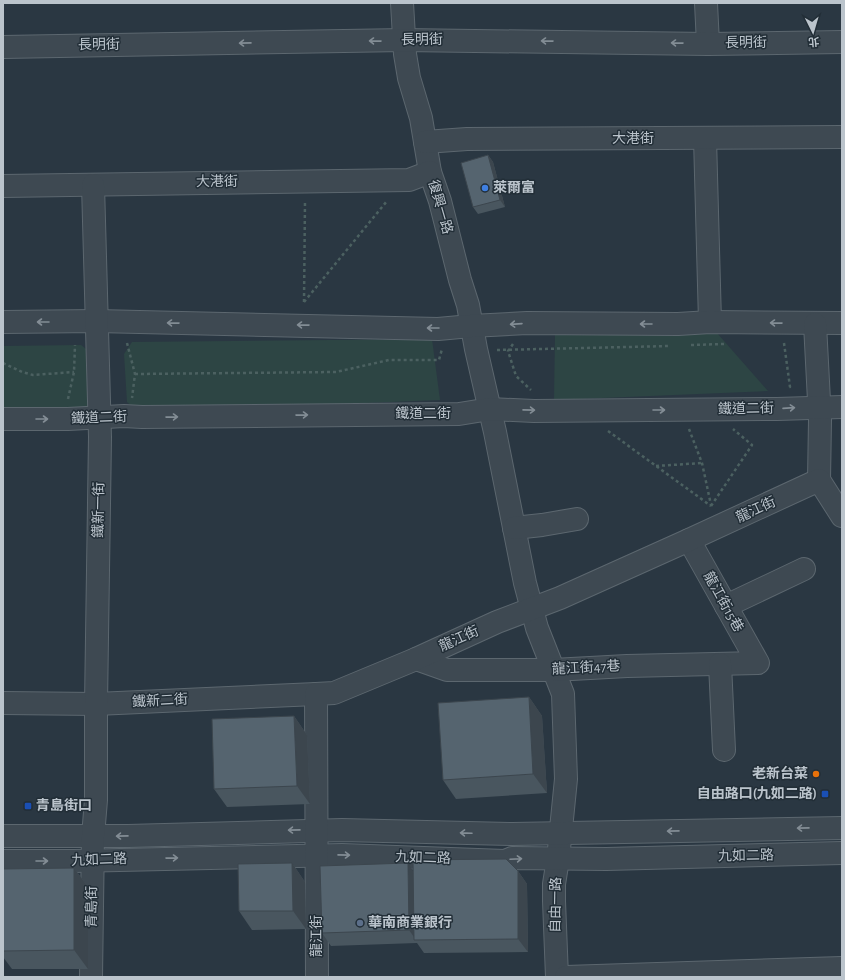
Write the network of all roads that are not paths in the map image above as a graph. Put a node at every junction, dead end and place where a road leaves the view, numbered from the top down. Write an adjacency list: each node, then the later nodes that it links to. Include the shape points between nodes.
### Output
1 (402, 3): 3 (street, 復興一路)
2 (706, 3): 5 (street)
3 (404, 40): 5 (street, 長明街, one-way to 3); 6 (street, 長明街, one-way to 6); 9 (street, 復興一路, via 409,78)
4 (842, 42): 5 (street, 長明街)
5 (708, 44)
6 (3, 47)
7 (842, 137): 8 (street, 大港街)
8 (705, 138): 9 (street, 大港街, via 467,138); 15 (street)
9 (425, 142): 10 (street, 復興一路)
10 (430, 172): 11 (street, 大港街, via 409,180); 18 (street, 復興一路, via 468,305)
11 (93, 185): 12 (street, 大港街); 13 (street, 鐵新一街)
12 (3, 186)
13 (97, 321): 14 (street, one-way to 14); 18 (street, one-way to 13, via 438,328); 22 (street, 鐵新一街)
14 (3, 322)
15 (710, 322): 17 (street, one-way to 15); 18 (street, one-way to 18)
16 (842, 323): 17 (street)
17 (815, 324): 19 (street)
18 (471, 326): 21 (street, 復興一路)
19 (820, 407): 20 (street, 鐵道二街); 21 (street, 鐵道二街, one-way to 19, via 534,411); 24 (street)
20 (842, 407)
21 (490, 409): 22 (street, 鐵道二街, one-way to 21, via 459,414); 27 (street, 復興一路)
22 (99, 418): 23 (street, 鐵道二街, one-way to 22); 38 (street, 鐵新一街)
23 (3, 419)
24 (819, 480): 25 (street); 28 (street, 龍江街)
25 (842, 516)
26 (577, 519): 27 (street)
27 (514, 528): 31 (street, 復興一路, via 524,584)
28 (689, 540): 30 (street, 龍江街15巷); 31 (street, 龍江街)
29 (804, 569): 30 (street)
30 (726, 606): 33 (street, 龍江街15巷)
31 (532, 609): 32 (street, 龍江街); 35 (street, 自由一路)
32 (416, 659): 35 (street, 龍江街47巷, via 448,670); 36 (street, 龍江街, via 334,692)
33 (758, 663): 34 (street, 龍江街47巷)
34 (720, 664): 35 (street, 龍江街47巷); 39 (street)
35 (553, 670): 42 (street, 自由一路, via 563,694 566,779)
36 (316, 694): 38 (street, 鐵新二街); 41 (street, 龍江街)
37 (3, 702): 38 (street, 鐵新二街)
38 (96, 704): 44 (street, 鐵新一街)
39 (724, 750)
40 (842, 828): 42 (street, 九如二路, one-way to 42)
41 (317, 830): 42 (street, 九如二路, one-way to 41); 44 (street, 九如二路, one-way to 44); 46 (street, 龍江街)
42 (561, 833): 47 (street, 自由一路)
43 (3, 836): 44 (street, 九如二路)
44 (94, 836): 48 (street, 青島街)
45 (842, 853): 47 (street, 九如二路)
46 (317, 855): 47 (street, 九如二路, one-way to 47); 48 (street, 九如二路, one-way to 46); 52 (street, 龍江街)
47 (558, 860): 53 (street, 自由一路, via 554,884)
48 (93, 861): 49 (street, 九如二路, one-way to 48); 51 (street, 青島街)
49 (3, 862)
50 (842, 968): 54 (street)
51 (91, 977)
52 (317, 977)
53 (557, 977)
54 (566, 977)

